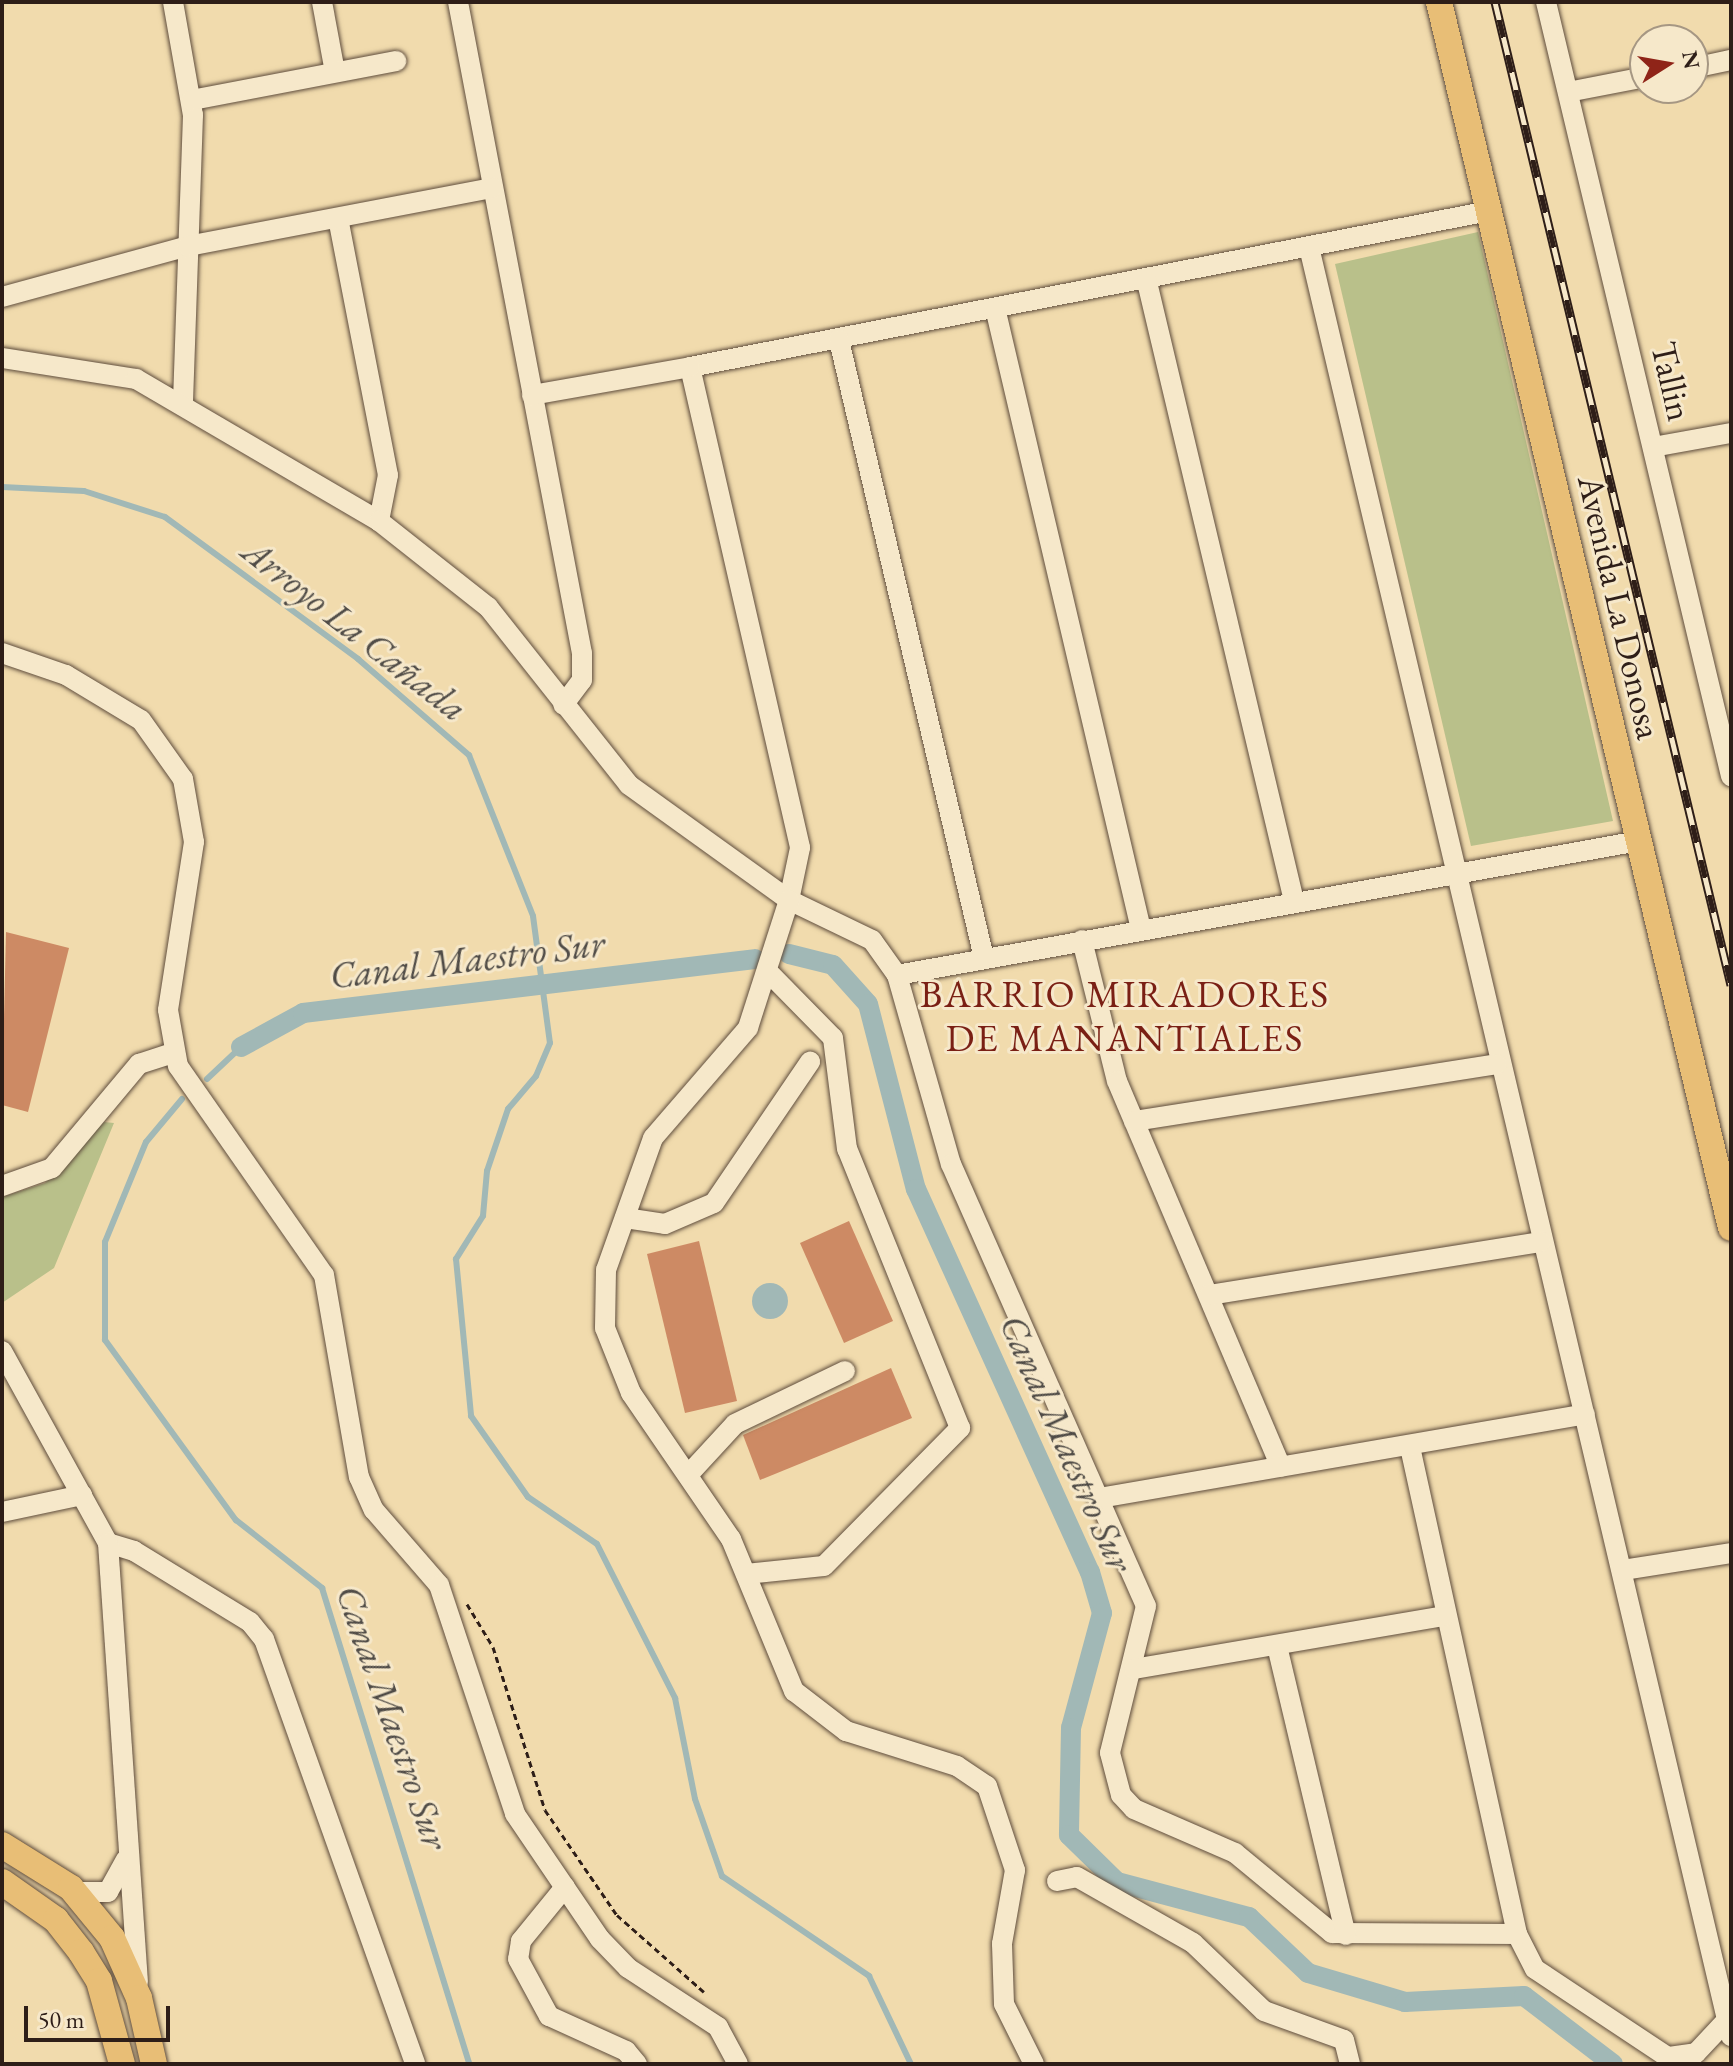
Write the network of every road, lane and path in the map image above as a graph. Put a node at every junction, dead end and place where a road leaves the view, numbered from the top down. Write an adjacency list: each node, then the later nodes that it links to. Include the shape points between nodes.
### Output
1 (173, 2): 12 (street)
2 (322, 2): 9 (street)
3 (458, 2): 13 (street)
4 (1439, 2): 14 (main road, Avenida La Donosa)
5 (1546, 2): 11 (street, Tallin)
6 (1731, 60): 8 (street)
7 (396, 61): 9 (street)
8 (1709, 65)
9 (335, 72): 12 (street)
10 (1629, 80): 11 (street)
11 (1568, 92): 27 (street, Tallin)
12 (192, 100): 16 (street)
13 (493, 188): 15 (street); 24 (street)
14 (1489, 211): 17 (street); 32 (main road, Avenida La Donosa)
15 (338, 218): 16 (street); 28 (street, via 388,475)
16 (188, 246): 19 (street); 25 (street)
17 (1309, 247): 18 (street); 33 (street)
18 (1147, 282): 20 (street); 35 (street)
19 (2, 297)
20 (996, 312): 21 (street); 36 (street)
21 (839, 340): 23 (street); 38 (street)
22 (2, 358): 25 (street, via 107,369)
23 (690, 367): 24 (street); 34 (street, via 800,848)
24 (532, 395): 30 (street, via 583,664 582,680)
25 (183, 402): 28 (street)
26 (1731, 433): 27 (street)
27 (1653, 447): 31 (street, Tallin)
28 (379, 521): 30 (street, via 488,607)
29 (2, 653): 41 (street, via 66,675 141,720 183,779 194,842 168,1010)
30 (563, 705): 34 (street, via 629,785)
31 (1731, 776)
32 (1639, 841): 33 (street); 47 (main road, Avenida La Donosa)
33 (1453, 872): 35 (street); 43 (street)
34 (789, 900): 39 (street); 40 (street, via 872,940)
35 (1294, 901): 36 (street)
36 (1141, 929): 37 (street)
37 (1082, 940): 38 (street); 44 (street, via 1109,1056)
38 (984, 958): 40 (street)
39 (770, 974): 46 (street, via 734,1050 653,1138); 62 (street, via 836,1047 847,1149 960,1428 824,1566)
40 (897, 975): 57 (street, via 951,1164)
41 (173, 1053): 45 (street, via 139,1064 52,1168); 71 (street, via 324,1275 365,1494 439,1585 515,1814)
42 (810, 1062): 46 (street, via 714,1203 665,1224)
43 (1497, 1064): 44 (street); 48 (street)
44 (1134, 1121): 49 (street)
45 (2, 1186)
46 (625, 1218): 55 (street, via 606,1270 605,1328 631,1393)
47 (1731, 1228)
48 (1541, 1242): 49 (street); 52 (street)
49 (1209, 1295): 54 (street)
50 (2, 1351): 56 (street)
51 (845, 1371): 55 (street, via 735,1424)
52 (1585, 1414): 53 (street); 61 (street)
53 (1410, 1447): 54 (street); 64 (street)
54 (1281, 1467): 57 (street)
55 (688, 1475): 62 (street)
56 (82, 1495): 58 (street); 59 (street)
57 (1100, 1498): 66 (street, via 1146,1606)
58 (2, 1512)
59 (108, 1543): 68 (street); 81 (street, via 160,1566 250,1622 264,1639)
60 (1731, 1553): 61 (street)
61 (1623, 1570): 77 (street)
62 (746, 1574): 84 (street, via 794,1691 846,1731 957,1766 987,1786 1015,1870 1002,1944 1004,2004)
63 (461, 1592): 75 (path, via 493,1647 545,1810 617,1915)
64 (1445, 1616): 65 (street); 73 (street)
65 (1277, 1646): 66 (street); 74 (street)
66 (1134, 1669): 74 (street, via 1110,1753 1121,1795 1134,1809 1235,1853 1316,1926)
67 (2, 1845): 72 (main road)
68 (126, 1860): 72 (street, via 108,1892); 76 (street)
69 (1057, 1881): 85 (street, via 1077,1877 1193,1943 1264,2011 1344,2040)
70 (2, 1882): 79 (main road, via 56,1920 81,1952 99,1981)
71 (565, 1887): 82 (street, via 521,1941 518,1959 549,2016 626,2051); 83 (street, via 615,1956 718,2027)
72 (75, 1892): 76 (main road, via 112,1938)
73 (1517, 1934): 74 (street); 78 (street, via 1543,1975)
74 (1346, 1935)
75 (707, 1995)
76 (139, 1998): 80 (main road)
77 (1729, 2028): 78 (street, via 1696,2053)
78 (1674, 2060)
79 (122, 2064)
80 (154, 2064)
81 (415, 2064)
82 (637, 2064)
83 (738, 2064)
84 (1034, 2064)
85 (1350, 2064)

